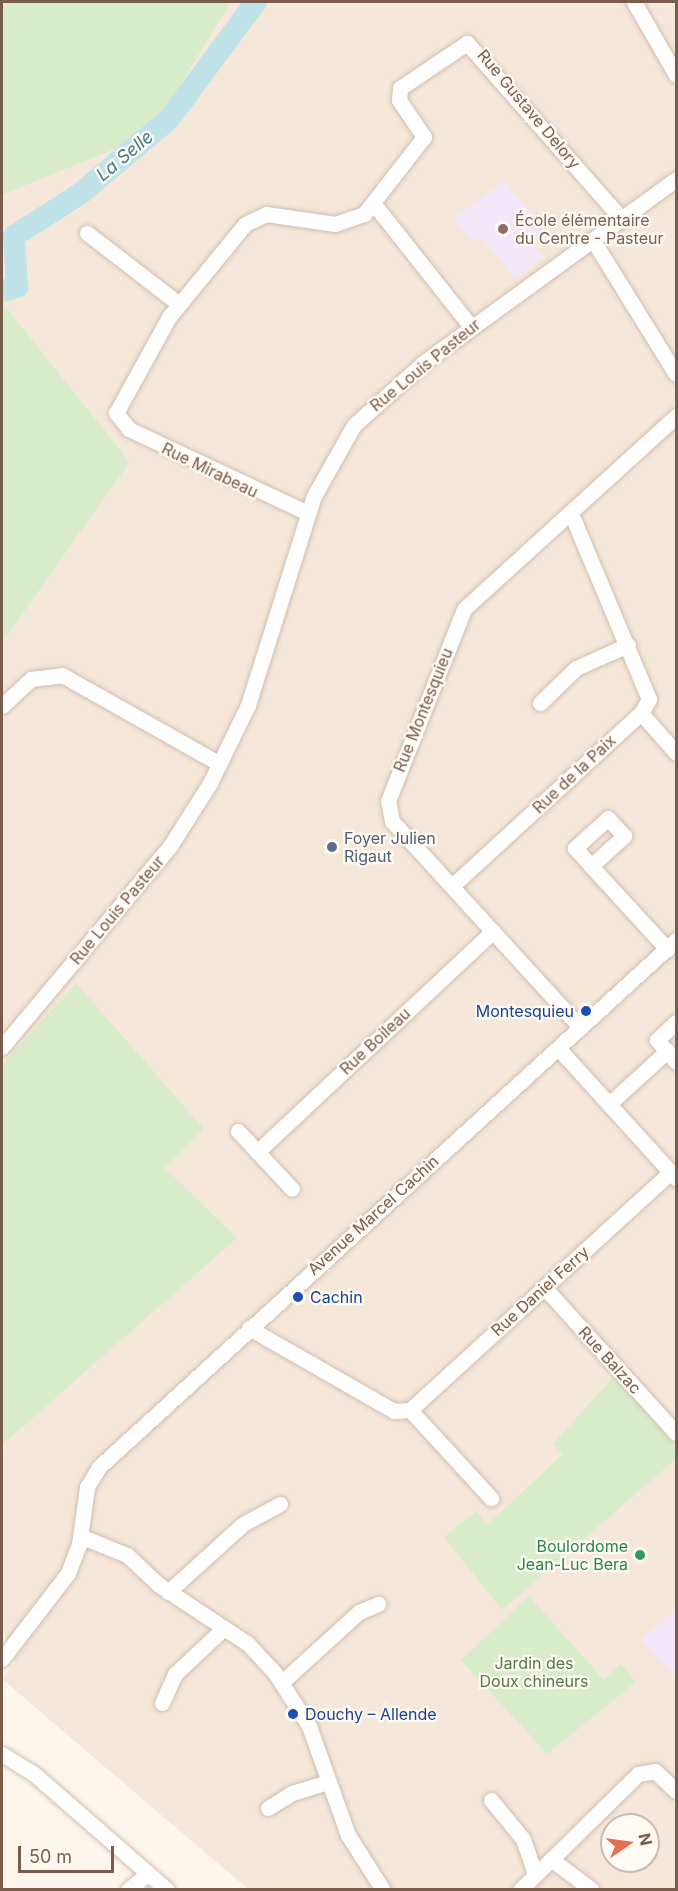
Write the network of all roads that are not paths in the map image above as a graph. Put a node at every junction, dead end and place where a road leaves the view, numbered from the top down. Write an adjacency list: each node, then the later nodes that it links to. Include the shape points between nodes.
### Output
1 (637, 2): 2 (street)
2 (676, 75)
3 (676, 179): 5 (street, Rue Louis Pasteur)
4 (374, 204): 5 (street, Rue Gustave Delory, via 424,137 397,92 455,47 476,46); 8 (street, via 341,224 278,214 255,216); 9 (street)
5 (621, 218): 7 (street, Rue Louis Pasteur)
6 (87, 233): 8 (street)
7 (594, 242): 9 (street, Rue Louis Pasteur); 10 (street)
8 (179, 304): 12 (street, Rue Mirabeau, via 120,398 118,418 129,429)
9 (471, 327): 12 (street, Rue Louis Pasteur, via 354,425 330,462)
10 (676, 374)
11 (676, 416): 13 (street, Rue Montesquieu)
12 (308, 513): 19 (street, Rue Louis Pasteur, via 248,705)
13 (571, 513): 14 (street); 21 (street, Rue Montesquieu, via 461,614 389,795 392,820)
14 (628, 645): 15 (street, via 576,668); 17 (street, via 648,689)
15 (540, 703)
16 (2, 706): 19 (street, via 24,683 50,674 77,681)
17 (641, 713): 18 (street); 21 (street, Rue de la Paix)
18 (676, 753)
19 (220, 764): 26 (street, Rue Louis Pasteur, via 170,846)
20 (591, 866): 23 (street)
21 (452, 886): 22 (street, Rue Montesquieu)
22 (493, 931): 25 (street, Rue Montesquieu); 31 (street, Rue Boileau)
23 (672, 944): 25 (street, Avenue Marcel Cachin)
24 (676, 1022): 28 (street, via 657,1040)
25 (580, 1027): 27 (street, Avenue Marcel Cachin)
26 (2, 1047)
27 (558, 1048): 29 (street, Rue Daniel Ferry); 35 (street, Avenue Marcel Cachin)
28 (672, 1056): 29 (street)
29 (609, 1104): 32 (street, Rue Daniel Ferry)
30 (238, 1131): 31 (street)
31 (258, 1152): 33 (street)
32 (674, 1175): 34 (street, Rue Daniel Ferry)
33 (292, 1190)
34 (544, 1287): 36 (street, Rue Daniel Ferry); 37 (street, Rue Balzac)
35 (249, 1328): 36 (street, via 394,1411); 40 (street, Avenue Marcel Cachin, via 99,1467 87,1487)
36 (410, 1410): 38 (street)
37 (676, 1433)
38 (491, 1498)
39 (280, 1504): 41 (street, via 243,1524)
40 (80, 1536): 41 (street, via 122,1552); 44 (street, Avenue Marcel Cachin, via 62,1583 25,1625)
41 (168, 1592): 43 (street)
42 (378, 1604): 45 (street, via 359,1612)
43 (224, 1628): 45 (street, via 254,1649); 46 (street, via 175,1674)
44 (2, 1659)
45 (282, 1682): 48 (street, via 309,1726)
46 (162, 1703)
47 (2, 1754): 54 (street, via 33,1773)
48 (328, 1782): 51 (street, via 292,1793); 57 (street, via 348,1835)
49 (676, 1791): 52 (street, via 655,1771 638,1774)
50 (490, 1800): 53 (street, via 523,1839)
51 (268, 1808)
52 (551, 1858): 53 (street); 59 (street)
53 (534, 1871): 58 (street)
54 (148, 1873): 55 (street); 56 (street)
55 (128, 1890)
56 (167, 1890)
57 (383, 1890)
58 (520, 1890)
59 (592, 1890)

